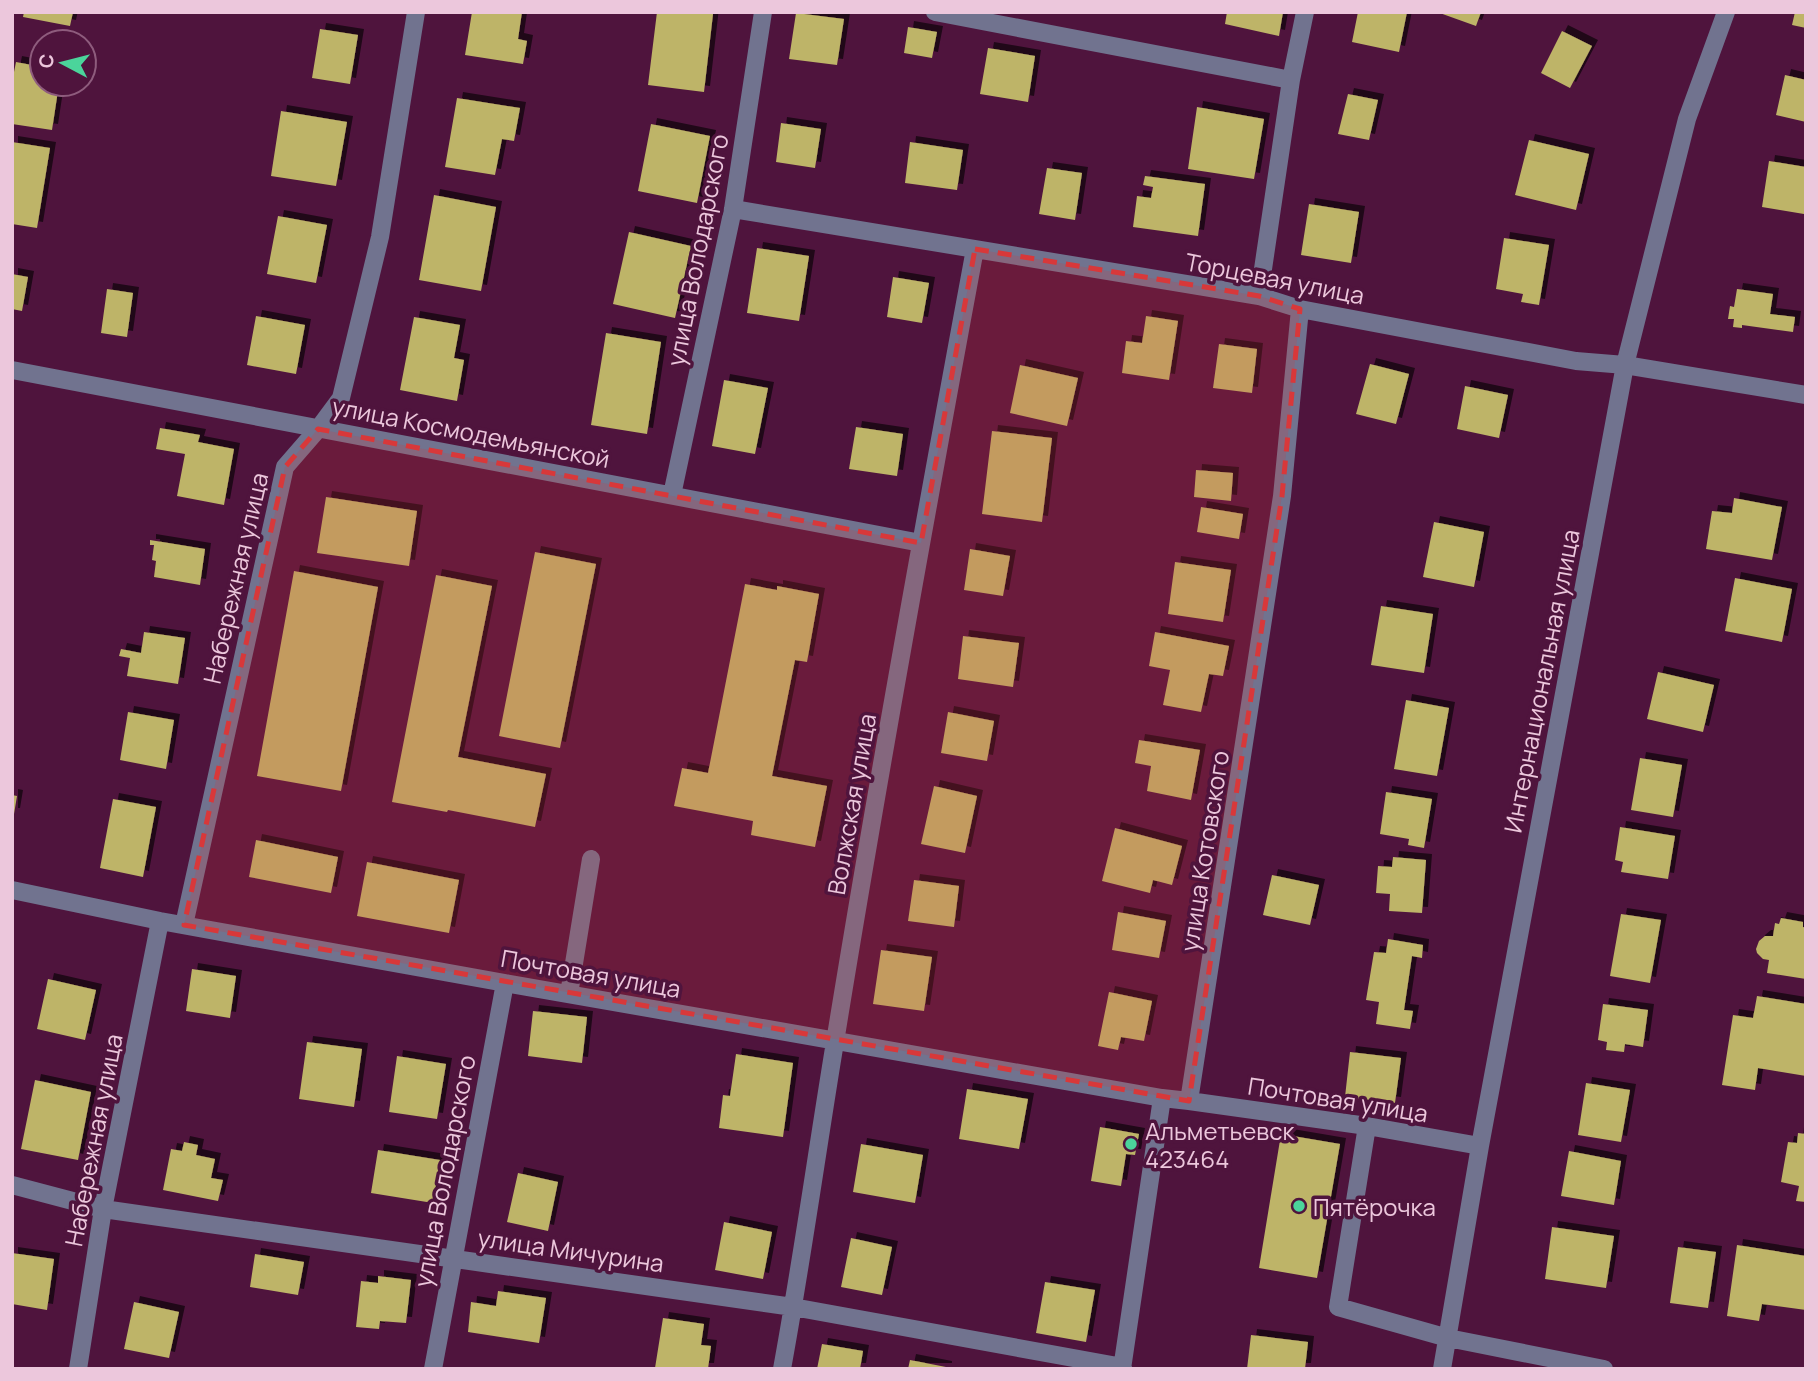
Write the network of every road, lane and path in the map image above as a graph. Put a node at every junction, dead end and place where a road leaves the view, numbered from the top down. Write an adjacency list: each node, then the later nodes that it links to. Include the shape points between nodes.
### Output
1 (416, 12): 14 (street, Набережная улица, via 377,250 341,398)
2 (763, 12): 7 (street, улица Володарского)
3 (935, 12): 6 (street)
4 (1305, 12): 6 (street)
5 (1726, 12): 11 (street, Интернациональная улица, via 1687,119)
6 (1291, 80): 9 (street)
7 (733, 209): 8 (street, Торцевая улица); 15 (street, улица Володарского)
8 (975, 249): 9 (street, Торцевая улица); 16 (street, Волжская улица)
9 (1259, 296): 10 (street, Торцевая улица)
10 (1300, 309): 11 (street, Торцевая улица, via 1576,361); 25 (street, улица Котовского, via 1282,496)
11 (1625, 365): 13 (street, Торцевая улица); 27 (street, Интернациональная улица)
12 (12, 370): 14 (street, улица Космодемьянской)
13 (1806, 395)
14 (318, 429): 15 (street, улица Космодемьянской); 20 (street, Набережная улица, via 285,467)
15 (672, 495): 16 (street, улица Космодемьянской)
16 (921, 543): 23 (street, Волжская улица)
17 (591, 859): 22 (street)
18 (12, 890): 19 (street, Почтовая улица)
19 (160, 921): 20 (street, Почтовая улица); 29 (street, Набережная улица)
20 (184, 925): 21 (street, Почтовая улица)
21 (505, 983): 22 (street, Почтовая улица); 30 (street, улица Володарского)
22 (569, 994): 23 (street, Почтовая улица)
23 (835, 1042): 24 (street, Почтовая улица); 31 (street, Волжская улица)
24 (1162, 1098): 25 (street); 33 (street)
25 (1189, 1101): 26 (street, Почтовая улица)
26 (1367, 1126): 27 (street, Почтовая улица); 32 (street, via 1338,1307)
27 (1480, 1146): 32 (street, Интернациональная улица)
28 (12, 1185): 29 (street, улица Мичурина)
29 (103, 1209): 30 (street, улица Мичурина); 34 (street, Набережная улица)
30 (453, 1258): 31 (street, улица Мичурина); 35 (street, улица Володарского)
31 (793, 1307): 33 (street, улица Мичурина); 36 (street, Волжская улица)
32 (1448, 1338): 37 (street, Интернациональная улица); 38 (street)
33 (1123, 1368)
34 (78, 1369)
35 (433, 1369)
36 (782, 1369)
37 (1442, 1369)
38 (1604, 1369)

